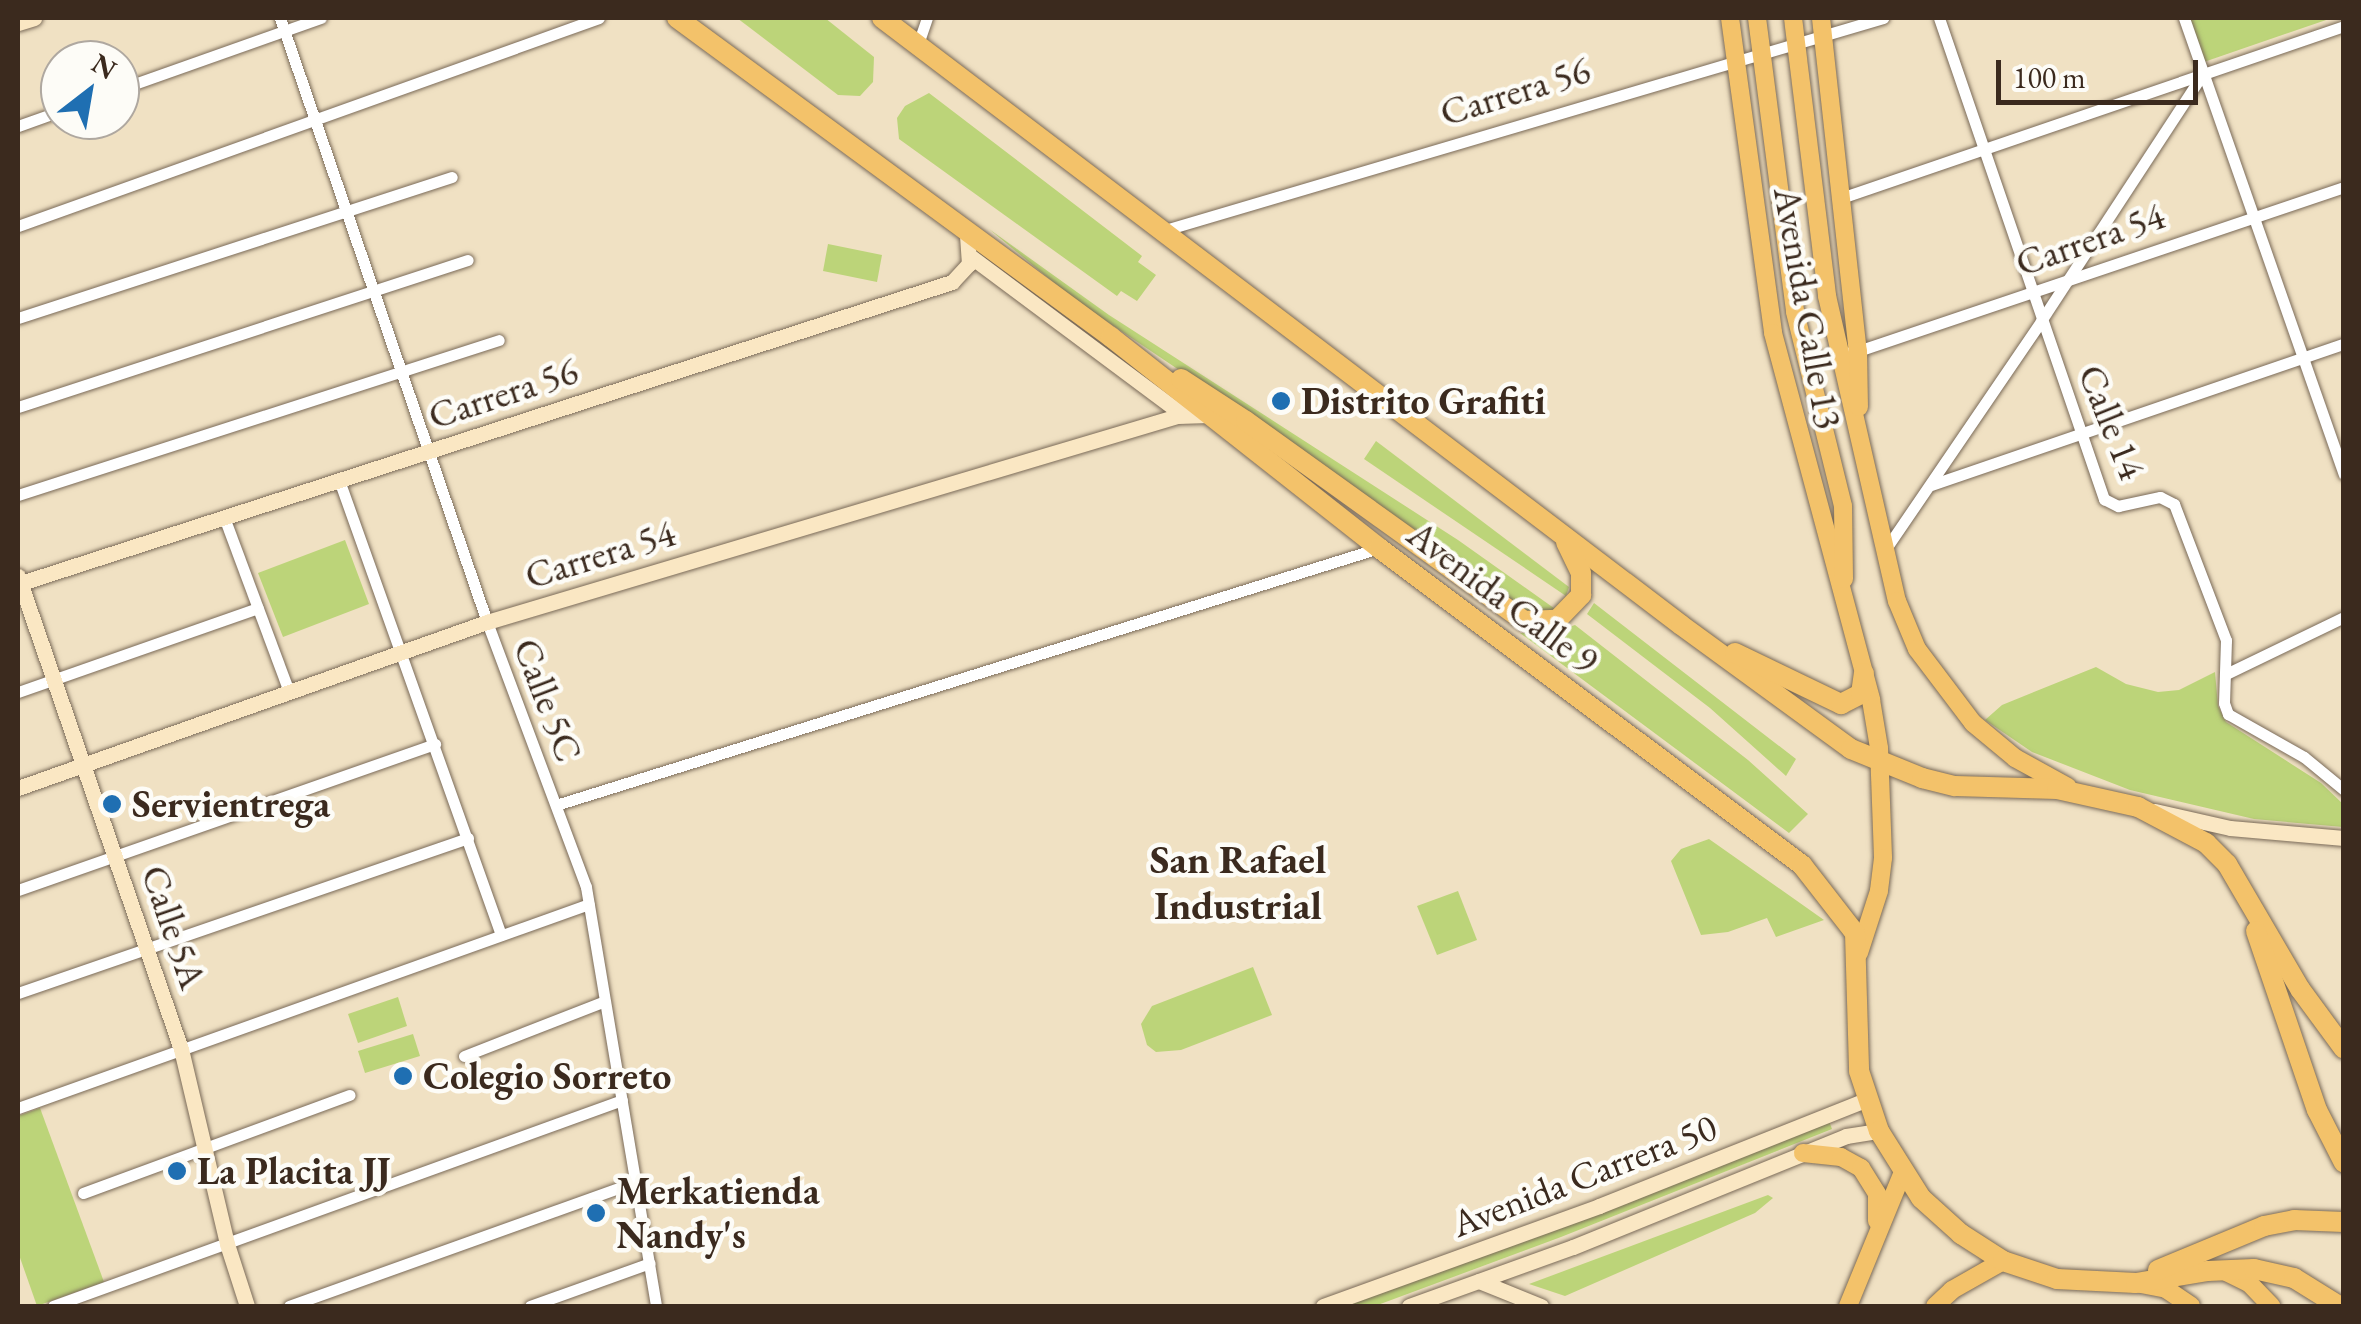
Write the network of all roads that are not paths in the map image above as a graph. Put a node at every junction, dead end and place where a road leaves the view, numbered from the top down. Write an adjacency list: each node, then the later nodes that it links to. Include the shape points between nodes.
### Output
1 (34, 18): 14 (street)
2 (321, 18): 15 (street)
3 (599, 18): 24 (street)
4 (677, 18): 35 (highway, Avenida Calle 9)
5 (882, 18): 18 (highway)
6 (927, 18): 18 (street)
7 (1730, 18): 21 (main road, Avenida Calle 13)
8 (1758, 18): 20 (main road, Avenida Calle 13)
9 (1792, 18): 19 (main road, Avenida Calle 13)
10 (1821, 18): 17 (main road, Avenida Calle 13)
11 (1884, 18): 17 (street, Carrera 56)
12 (1939, 18): 25 (street, Calle 14)
13 (2184, 18): 22 (street)
14 (18, 24)
15 (282, 24): 23 (street); 24 (street, Calle 5C)
16 (2344, 26): 22 (street)
17 (1824, 37): 19 (street, Carrera 56); 29 (main road, Avenida Calle 13)
18 (918, 44): 34 (highway)
19 (1796, 44): 20 (street, Carrera 56); 46 (main road, Avenida Calle 13, via 1819,244)
20 (1763, 52): 21 (street, Carrera 56); 26 (main road, Avenida Calle 13)
21 (1737, 58): 31 (main road, Avenida Calle 13); 34 (street, Carrera 56)
22 (2203, 73): 25 (street); 32 (street); 38 (street)
23 (140, 81)
24 (315, 118): 30 (street, Calle 5C); 33 (street)
25 (1984, 147): 29 (street); 40 (street, Calle 14)
26 (1778, 169): 31 (main road); 47 (main road, Avenida Calle 13)
27 (452, 177): 30 (street)
28 (2344, 188): 32 (street, Carrera 54)
29 (1841, 198): 46 (main road, Avenida Calle 13)
30 (348, 214): 39 (street, Calle 5C); 41 (street)
31 (1756, 216): 64 (main road, Avenida Calle 13, via 1778,358)
32 (2253, 218): 38 (street, Carrera 54); 48 (street)
33 (18, 226)
34 (1166, 230): 60 (highway)
35 (967, 232): 36 (street); 43 (highway, Avenida Calle 9)
36 (970, 256): 51 (street); 54 (street, Carrera 56, via 952,282)
37 (468, 260): 39 (street)
38 (2066, 282): 40 (street, Carrera 54); 42 (street)
39 (374, 293): 49 (street, Calle 5C); 50 (street)
40 (2032, 294): 42 (street, Calle 14); 46 (street, Carrera 54)
41 (18, 318)
42 (2041, 321): 53 (street, Calle 14); 57 (street)
43 (1110, 337): 52 (highway, Avenida Calle 9); 60 (highway, via 1246,420 1524,621 1557,620 1581,595 1581,573)
44 (499, 340): 49 (street)
45 (2344, 344): 48 (street)
46 (1848, 352): 47 (street, Carrera 54); 62 (main road, Avenida Calle 13, via 1861,453)
47 (1805, 358): 64 (main road, Avenida Calle 13, via 1843,506)
48 (2302, 358): 53 (street); 55 (street)
49 (402, 372): 54 (street, Calle 5C); 58 (street)
50 (18, 408)
51 (1183, 414): 52 (street, Carrera 54); 67 (street, Carrera 54)
52 (1209, 415): 61 (highway, Avenida Calle 9)
53 (2080, 434): 57 (street); 71 (street, Calle 14, via 2108,503 2160,497 2174,504 2226,640)
54 (428, 451): 56 (street, Carrera 56); 67 (street, Calle 5C)
55 (2344, 474)
56 (339, 480): 59 (street, Carrera 56); 69 (street)
57 (1931, 485): 62 (street)
58 (18, 495)
59 (224, 517): 63 (street, Carrera 56); 65 (street)
60 (1564, 536): 68 (highway)
61 (1379, 548): 81 (street); 90 (highway, Avenida Calle 9, via 1802,865 1848,923)
62 (1884, 550): 80 (main road, Avenida Calle 13, via 1906,626 1951,698 2014,758)
63 (18, 581): 72 (street, Calle 5A)
64 (1845, 606): 70 (main road, Avenida Calle 13)
65 (258, 608): 72 (street); 74 (street)
66 (2344, 617): 71 (street)
67 (487, 622): 69 (street, Carrera 54); 81 (street, Calle 5C)
68 (1681, 625): 70 (highway, via 1831,702 1857,699); 76 (highway)
69 (402, 652): 74 (street, Carrera 54); 75 (street)
70 (1864, 673): 76 (main road, Avenida Calle 13)
71 (2226, 674): 79 (street, Calle 14, via 2228,714 2304,757)
72 (54, 680): 73 (street); 77 (street, Calle 5A)
73 (18, 692)
74 (288, 692): 77 (street, Carrera 54)
75 (434, 744): 83 (street); 85 (street)
76 (1880, 762): 80 (highway, via 1955,786); 90 (main road, Avenida Calle 13, via 1882,864)
77 (83, 765): 78 (street, Carrera 54); 85 (street, Calle 5A)
78 (18, 788)
79 (2344, 790)
80 (2084, 794): 82 (highway); 103 (highway, via 2180,839 2226,882 2256,932 2317,1110)
81 (556, 804): 87 (street, Calle 5C)
82 (2138, 807): 84 (street, via 2230,828); 94 (highway, via 2182,826 2227,864 2300,990)
83 (468, 838): 88 (street); 89 (street)
84 (2344, 838)
85 (115, 856): 86 (street); 89 (street, Calle 5A)
86 (18, 890)
87 (589, 904): 88 (street); 92 (street, Calle 5C)
88 (501, 935): 93 (street)
89 (147, 947): 91 (street); 93 (street, Calle 5A)
90 (1859, 952): 98 (highway, via 1855,1036)
91 (18, 993)
92 (605, 1001): 95 (street); 97 (street, Calle 5C)
93 (181, 1049): 99 (street); 101 (street, Calle 5A)
94 (2344, 1049)
95 (464, 1056)
96 (350, 1094): 101 (street)
97 (622, 1100): 105 (street, Calle 5C); 109 (street)
98 (1866, 1100): 100 (highway); 120 (street, Avenida Carrera 50)
99 (18, 1108)
100 (1879, 1131): 102 (street, Avenida Carrera 50); 104 (highway)
101 (206, 1148): 106 (street); 109 (street, Calle 5A)
102 (1803, 1153): 108 (main road, via 1841,1157 1861,1168 1877,1194); 113 (street, Avenida Carrera 50)
103 (2344, 1163)
104 (1903, 1172): 108 (main road); 110 (highway, via 1947,1223)
105 (638, 1181): 111 (street, Calle 5C); 117 (street)
106 (83, 1194)
107 (2344, 1222): 114 (highway, via 2264,1226)
108 (1875, 1241): 123 (main road)
109 (227, 1244): 115 (street); 116 (street, Calle 5A)
110 (2003, 1261): 114 (highway, via 2057,1279); 124 (main road)
111 (650, 1264): 118 (street); 119 (street, Calle 5C)
112 (2221, 1270): 114 (highway); 126 (main road, via 2248,1283); 127 (highway, via 2254,1268 2294,1278)
113 (1479, 1281): 121 (street, Avenida Carrera 50); 122 (street)
114 (2130, 1283): 125 (main road, via 2166,1289)
115 (52, 1306)
116 (247, 1306)
117 (289, 1306)
118 (530, 1306)
119 (656, 1306)
120 (1323, 1306)
121 (1410, 1306)
122 (1541, 1306)
123 (1848, 1306)
124 (1936, 1306)
125 (2192, 1306)
126 (2270, 1306)
127 (2339, 1306)

